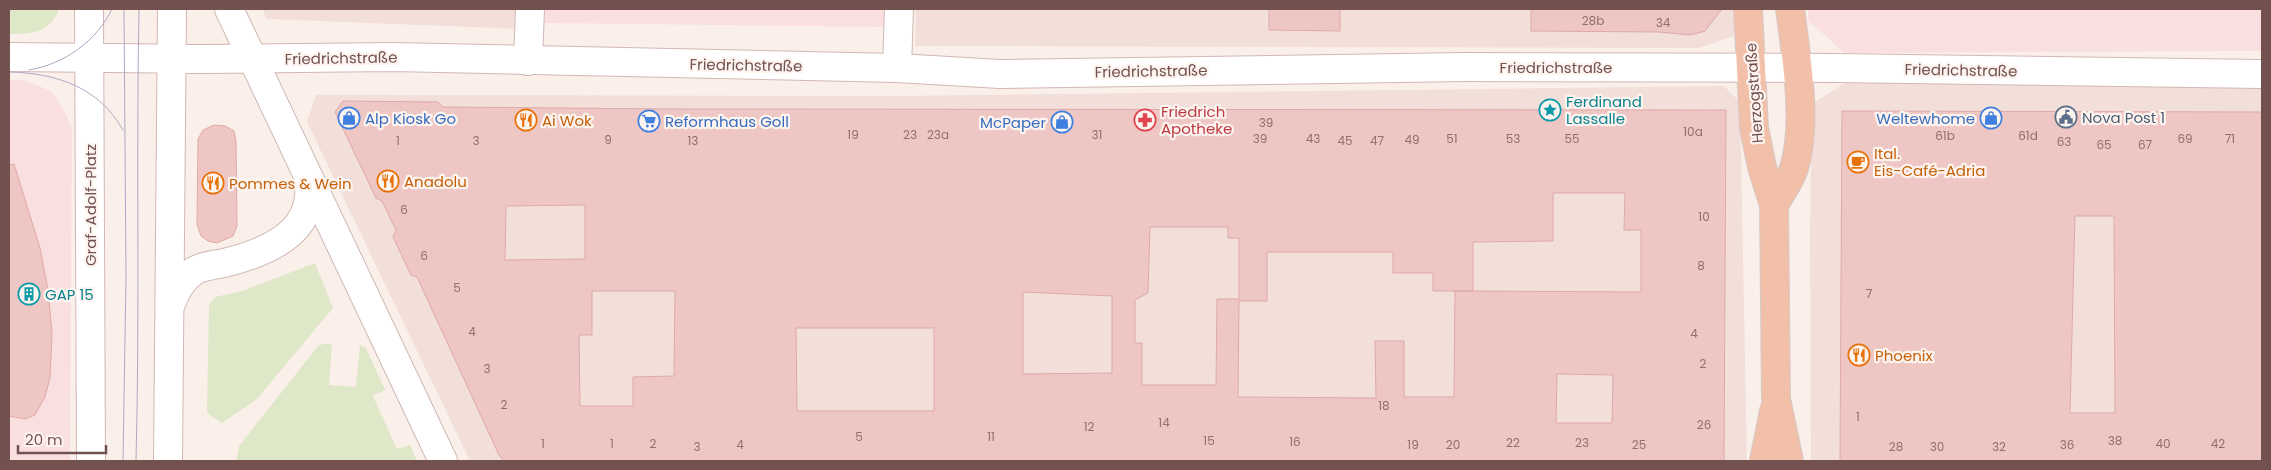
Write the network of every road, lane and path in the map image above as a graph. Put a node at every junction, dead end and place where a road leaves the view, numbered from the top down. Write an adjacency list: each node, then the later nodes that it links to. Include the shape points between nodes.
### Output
1 (90, 9): 9 (main road, Graf-Adolf-Platz)
2 (172, 9): 10 (main road)
3 (229, 9): 11 (main road)
4 (530, 9): 12 (main road)
5 (899, 9): 13 (main road)
6 (1748, 9): 14 (main road, Herzogstraße)
7 (1790, 9): 15 (main road)
8 (9, 56): 9 (main road, Friedrichstraße)
9 (90, 56): 10 (main road, Friedrichstraße); 21 (main road, Graf-Adolf-Platz)
10 (171, 59): 11 (main road, Friedrichstraße); 19 (main road)
11 (253, 59): 12 (main road, Friedrichstraße, via 393,57); 17 (main road)
12 (528, 61): 13 (main road, Friedrichstraße)
13 (897, 68): 14 (main road, Friedrichstraße, via 1000,74 1465,67)
14 (1752, 68): 15 (main road, Friedrichstraße); 18 (main road, Herzogstraße, via 1757,148)
15 (1798, 68): 16 (main road, Friedrichstraße); 18 (main road, via 1799,118 1794,170)
16 (2262, 74)
17 (307, 175): 19 (main road, via 308,204 299,224 290,234 263,250 195,271 180,284); 23 (main road)
18 (1774, 205): 20 (main road, Herzogstraße)
19 (170, 306): 22 (main road)
20 (1776, 399): 24 (main road, Herzogstraße); 25 (main road, Herzogstraße)
21 (90, 461)
22 (168, 461)
23 (443, 461)
24 (1764, 461)
25 (1789, 461)

